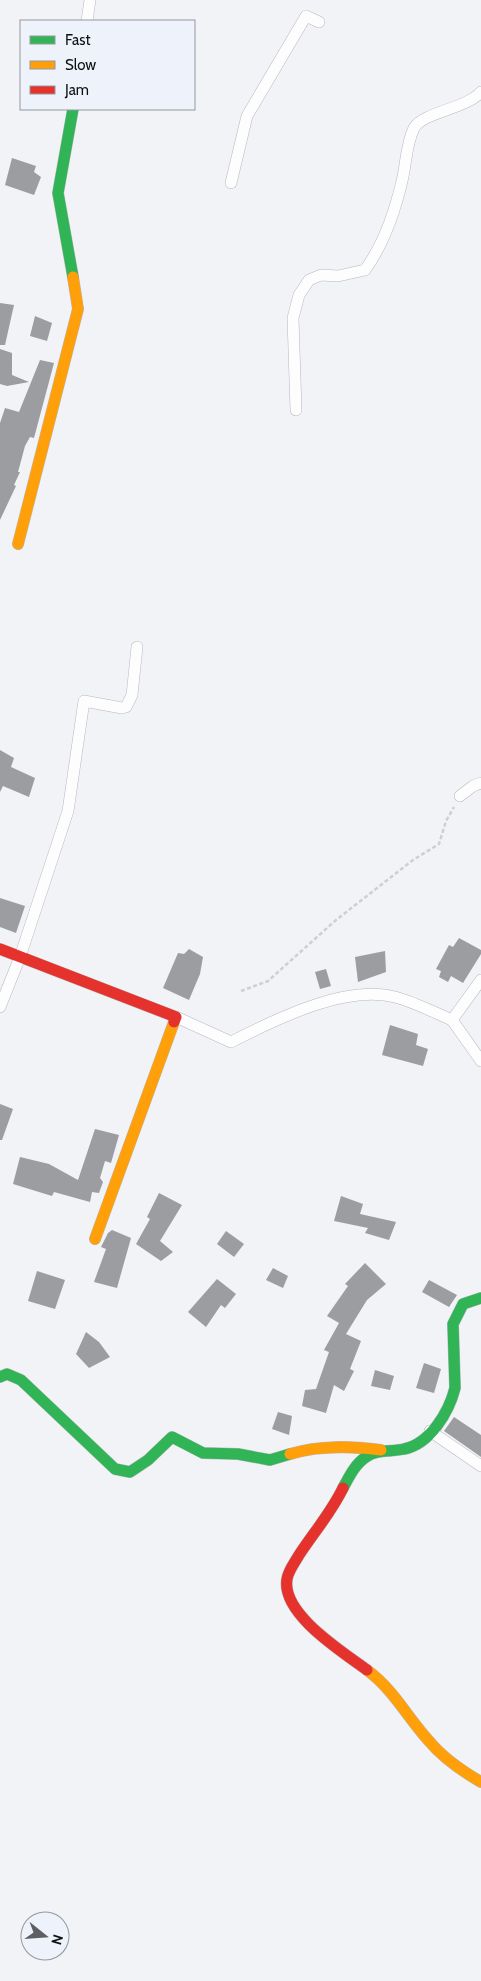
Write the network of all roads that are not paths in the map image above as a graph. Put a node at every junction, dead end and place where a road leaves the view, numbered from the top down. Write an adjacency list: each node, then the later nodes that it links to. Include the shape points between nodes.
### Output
1 (90, 0): 2 (street)
2 (87, 20)
3 (319, 22): 6 (street, via 306,16 247,116)
4 (481, 92): 7 (street, via 414,127 402,183 376,255 365,270 338,276 321,275 308,280 299,295 293,318)
5 (73, 110): 8 (street, via 58,193 78,309)
6 (231, 183)
7 (296, 410)
8 (18, 544)
9 (137, 647): 13 (street, via 132,695 126,707 84,701 68,811)
10 (481, 783): 11 (street)
11 (460, 796)
12 (0, 949): 13 (street)
13 (20, 957): 15 (street); 16 (street)
14 (481, 980): 17 (street)
15 (0, 1007)
16 (176, 1017): 17 (street, via 231,1042 311,1005 366,994 394,996); 19 (street)
17 (452, 1020): 18 (street)
18 (481, 1061)
19 (94, 1239)
20 (481, 1298): 22 (street, via 463,1304 453,1322 457,1382 448,1408)
21 (0, 1377): 23 (street, via 7,1374 21,1380 116,1469 130,1472 172,1437 203,1453 238,1454 270,1460 308,1449 348,1446)
22 (430, 1431): 23 (street, via 410,1447); 24 (street)
23 (381, 1450): 25 (street, via 363,1459 348,1478 329,1516 303,1551 287,1580 289,1598 307,1623 385,1684 429,1741 464,1772)
24 (481, 1466)
25 (481, 1782)

